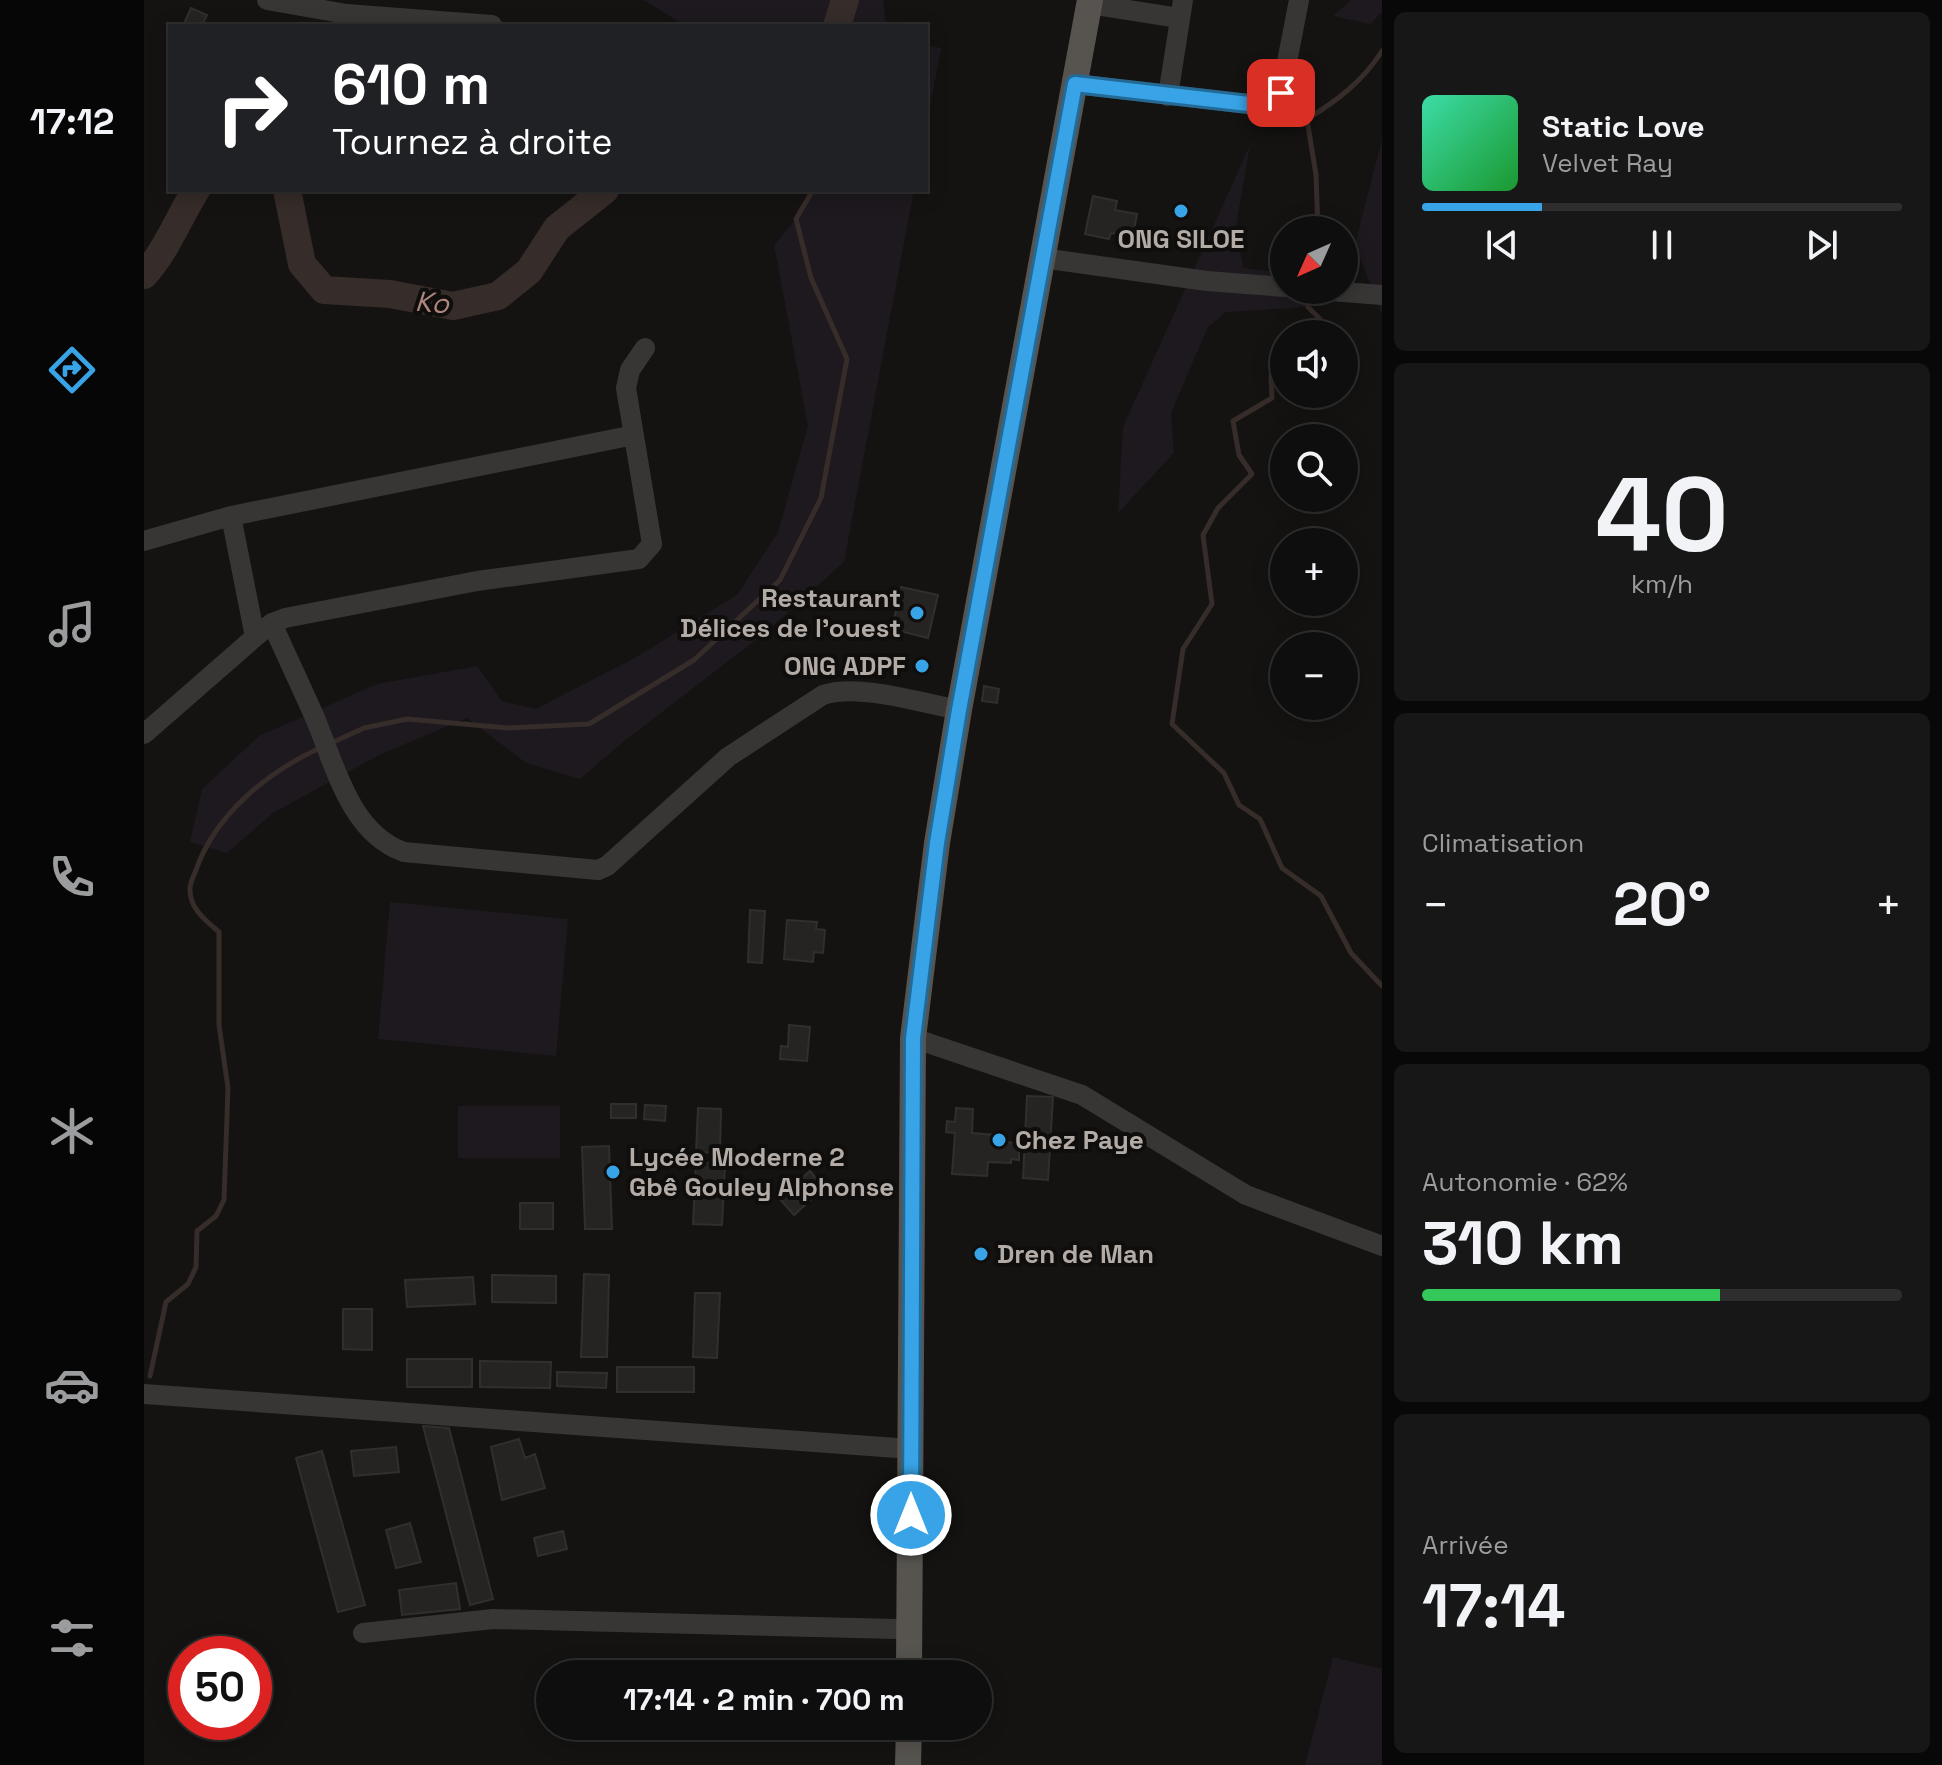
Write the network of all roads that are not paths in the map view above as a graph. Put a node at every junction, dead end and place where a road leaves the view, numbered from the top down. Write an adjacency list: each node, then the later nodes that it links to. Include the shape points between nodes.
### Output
1 (267, 0): 5 (street, via 346,14)
2 (1299, 0): 7 (street, via 1276,102 1266,106)
3 (1090, 2): 4 (street); 6 (main road)
4 (1181, 9): 7 (street)
5 (479, 24)
6 (1075, 84): 7 (street); 8 (main road)
7 (1168, 96)
8 (1042, 258): 9 (street); 18 (main road)
9 (1270, 286)
10 (1358, 293): 11 (street)
11 (1382, 295)
12 (645, 348): 13 (street, via 627,377)
13 (634, 435): 14 (street); 16 (street, via 652,544 639,559 477,581)
14 (231, 516): 15 (street); 17 (street)
15 (144, 541)
16 (272, 623): 17 (street); 18 (street, via 357,814 377,836 404,852 598,870 728,757 823,695 861,692)
17 (255, 637): 19 (street)
18 (959, 710): 20 (main road)
19 (144, 734)
20 (913, 1038): 21 (street, via 1082,1095 1246,1195); 23 (main road)
21 (1382, 1246)
22 (144, 1394): 23 (street)
23 (911, 1449): 24 (main road)
24 (906, 1630): 25 (street, via 493,1619); 26 (main road)
25 (363, 1633)
26 (908, 1660)
27 (909, 1740): 28 (main road)
28 (908, 1765)

